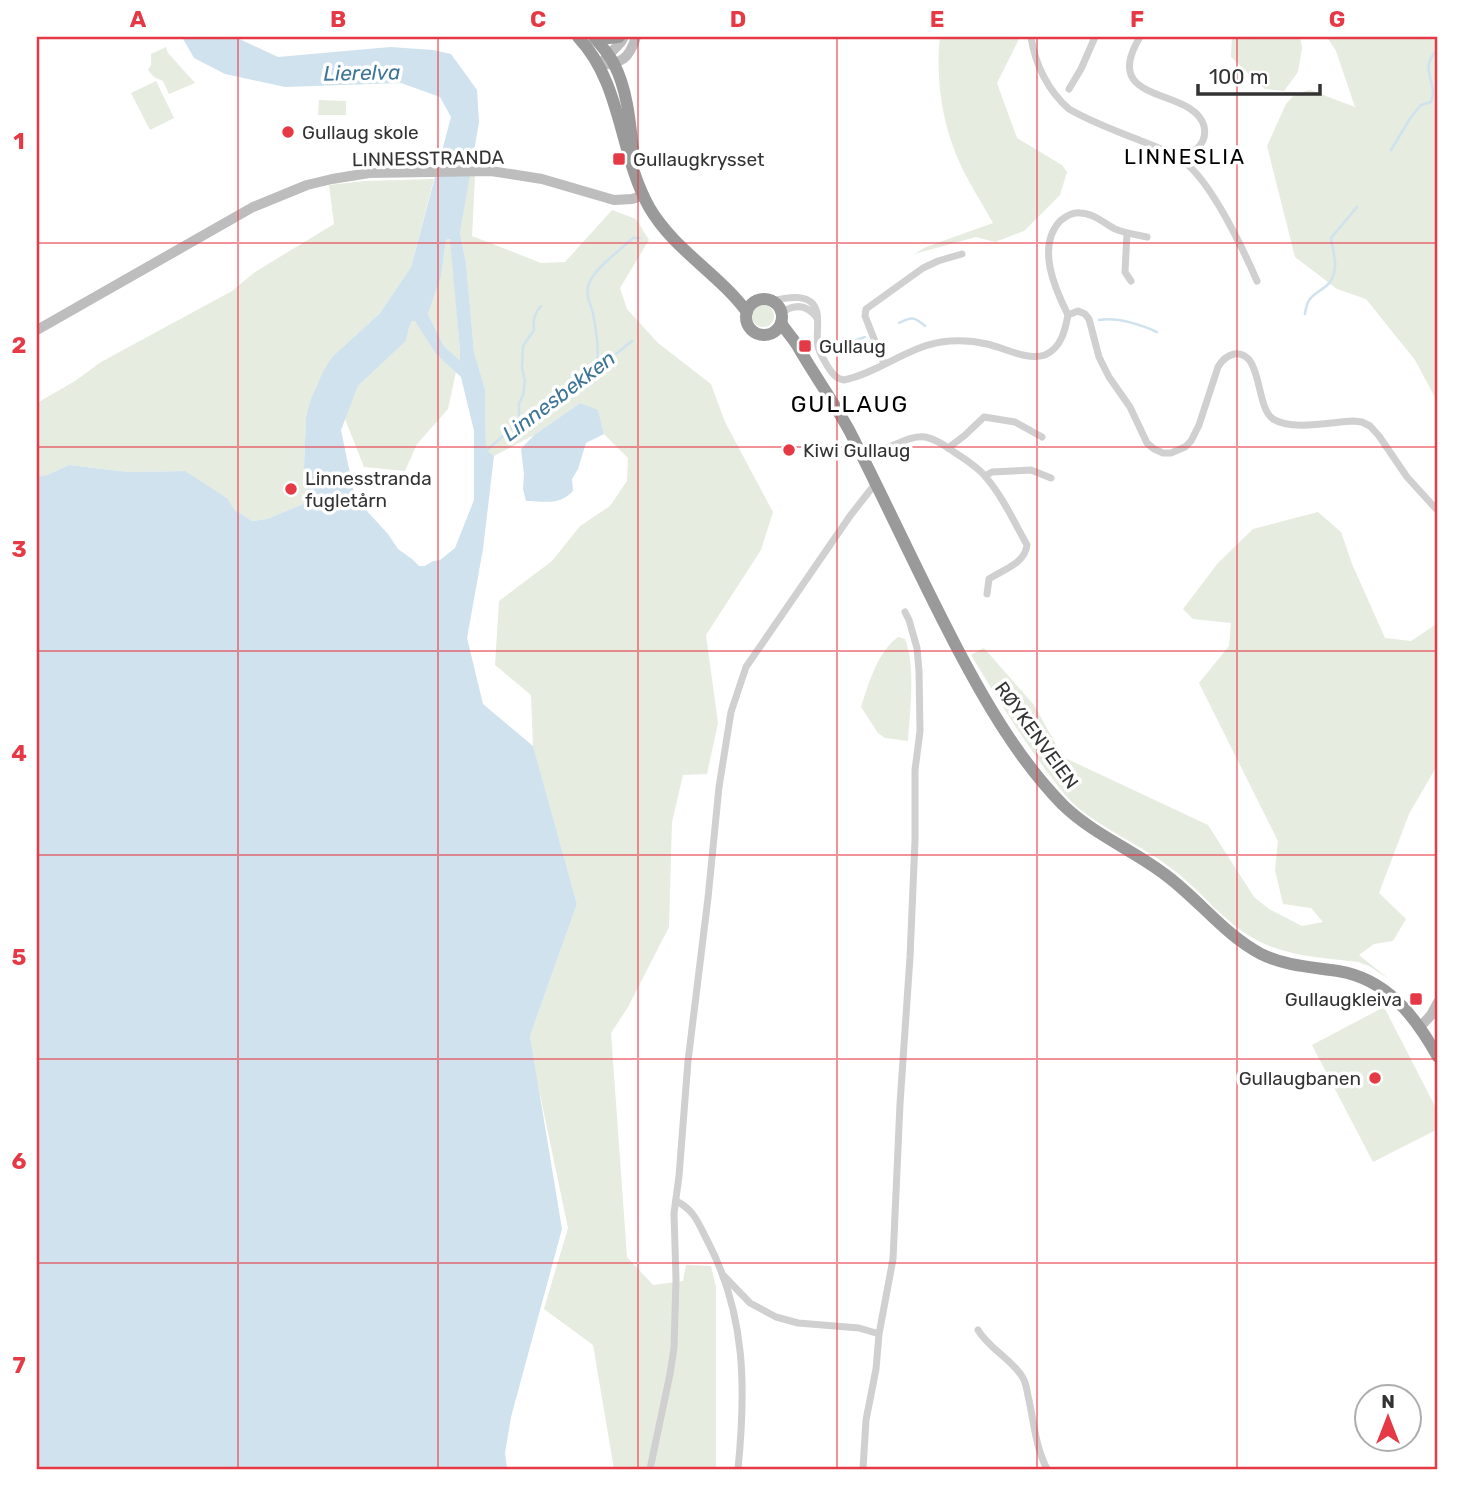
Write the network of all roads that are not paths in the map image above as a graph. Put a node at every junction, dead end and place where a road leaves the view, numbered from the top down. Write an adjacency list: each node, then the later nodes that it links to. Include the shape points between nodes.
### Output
1 (578, 37): 8 (highway)
2 (596, 37): 3 (highway); 8 (highway)
3 (622, 37): 8 (street)
4 (636, 37): 8 (street, via 624,59)
5 (1031, 37): 10 (street, via 1041,72 1069,109)
6 (1095, 37): 9 (street)
7 (1140, 37): 10 (street, via 1130,60 1136,82 1189,109 1205,128 1203,143)
8 (607, 61): 11 (highway, via 625,101 636,174)
9 (1069, 89)
10 (1183, 160): 16 (street, via 1222,211)
11 (644, 195): 17 (highway, via 674,242); 23 (street, LINNESSTRANDA, via 614,200 506,172 345,176 307,185 253,207)
12 (1127, 233): 13 (street); 15 (street, via 1125,272); 21 (street, via 1079,212 1058,223 1051,240 1050,265)
13 (1147, 237)
14 (962, 254): 26 (street, via 923,268 866,309)
15 (1131, 281)
16 (1257, 281)
17 (724, 285): 18 (highway); 19 (highway)
18 (757, 300): 19 (highway); 20 (highway, via 765,299)
19 (747, 312): 24 (highway, via 753,330)
20 (779, 312): 22 (street, via 799,306); 22 (street, via 790,297 797,297 815,308); 24 (highway, via 778,329); 25 (highway, RØYKENVEIEN)
21 (1068, 315): 26 (street, via 1058,346 1046,354 1032,357 970,341 951,341 926,345); 33 (street, via 1078,311 1089,319 1099,357 1154,449 1171,453 1191,441 1218,367 1223,359 1240,354 1250,360 1265,409 1275,421 1353,421 1370,426)
22 (817, 318): 26 (street, via 820,353 837,379 848,380)
23 (37, 330)
24 (771, 334): 25 (highway, RØYKENVEIEN)
25 (800, 353): 32 (highway, RØYKENVEIEN, via 834,404)
26 (884, 364)
27 (1042, 437): 28 (street, via 1015,422 984,417)
28 (948, 448): 29 (street, via 925,437); 30 (street)
29 (873, 450)
30 (985, 476): 31 (street, via 1031,470); 34 (street, via 1027,545 1020,560 989,579)
31 (1051, 478)
32 (875, 484): 37 (highway, RØYKENVEIEN, via 985,699 1063,804 1093,830 1163,873 1249,947 1286,963 1370,981 1392,995); 39 (street, via 746,667 734,700 719,787)
33 (1438, 511)
34 (987, 594)
35 (905, 612): 45 (street, via 917,648 920,731 910,957 893,1259 866,1420)
36 (1438, 1002): 37 (street)
37 (1420, 1027): 38 (highway, RØYKENVEIEN)
38 (1438, 1057)
39 (676, 1200): 40 (street, via 696,1217); 43 (street, via 674,1348)
40 (723, 1275): 42 (street, via 750,1303 776,1317); 44 (street, via 742,1362)
41 (978, 1330): 46 (street, via 1023,1377 1040,1454)
42 (876, 1333)
43 (650, 1469)
44 (738, 1469)
45 (863, 1469)
46 (1048, 1469)

